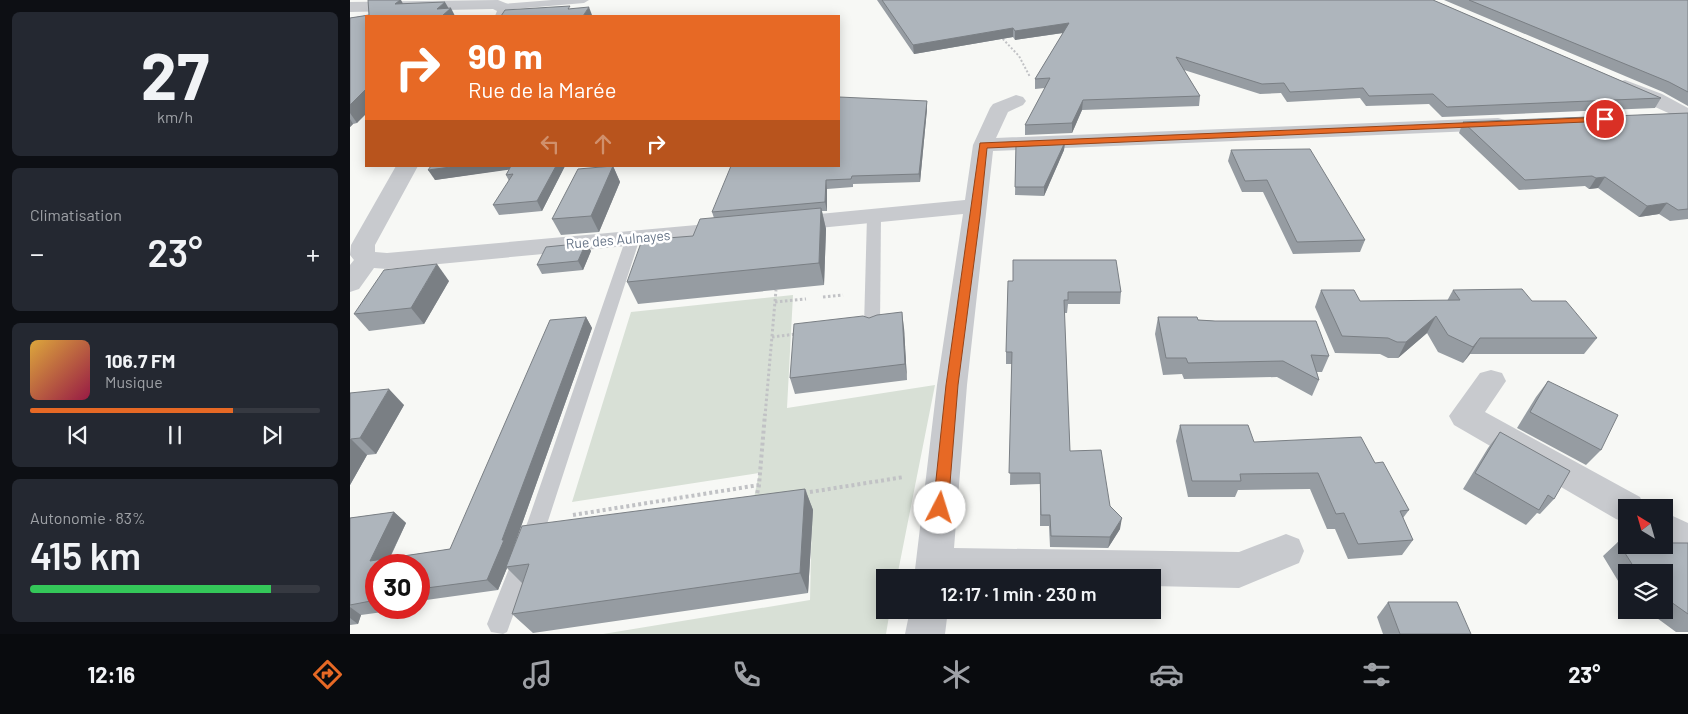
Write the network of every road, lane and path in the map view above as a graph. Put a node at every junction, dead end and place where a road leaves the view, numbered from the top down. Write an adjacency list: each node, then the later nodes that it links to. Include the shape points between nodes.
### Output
1 (584, 0): 3 (lane)
2 (350, 7): 3 (street, via 480,3 495,4)
3 (503, 12)
4 (1000, 35): 6 (path, via 1019,56 1030,78)
5 (1608, 79): 7 (street, via 1658,109)
6 (1016, 101): 9 (street, via 1000,108)
7 (1688, 110)
8 (1516, 123): 9 (street)
9 (983, 145): 11 (street)
10 (405, 167): 14 (street, via 364,245 362,254)
11 (976, 206): 12 (street, Rue des Aulnayes); 23 (street)
12 (874, 216): 13 (street, Rue des Aulnayes); 19 (lane)
13 (633, 238): 14 (street, Rue des Aulnayes, via 387,261); 28 (lane)
14 (367, 260): 15 (street)
15 (350, 283)
16 (776, 290): 18 (path)
17 (806, 299): 18 (path)
18 (775, 302): 21 (path)
19 (872, 326)
20 (803, 334): 21 (path)
21 (772, 337): 24 (path)
22 (1491, 381): 27 (street, via 1465,416)
23 (944, 470): 25 (path); 32 (street)
24 (759, 485): 26 (path, via 756,500); 28 (path)
25 (795, 494)
26 (766, 498)
27 (1618, 502)
28 (538, 521): 35 (lane)
29 (1673, 533): 30 (street)
30 (1688, 539)
31 (1286, 551): 33 (street, via 1239,570)
32 (934, 569)
33 (1161, 570)
34 (928, 619): 36 (street)
35 (499, 624)
36 (925, 634)

